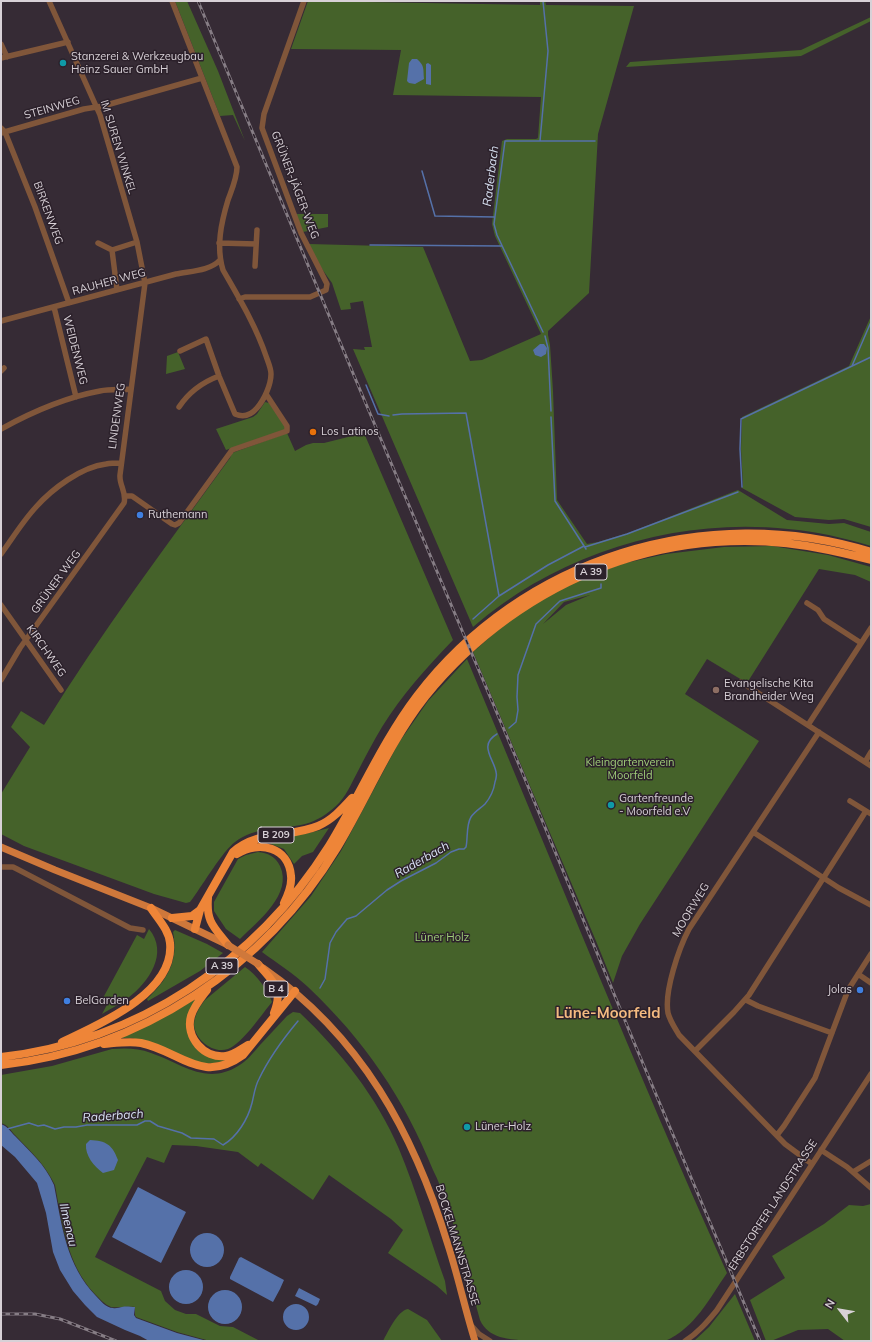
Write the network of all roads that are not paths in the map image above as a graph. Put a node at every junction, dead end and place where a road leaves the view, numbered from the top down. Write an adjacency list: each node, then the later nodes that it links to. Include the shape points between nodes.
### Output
1 (49, 1): 4 (street, IM SUREN WINKEL)
2 (172, 1): 7 (street)
3 (304, 1): 20 (street, GRÜNER-JÄGER-WEG, via 264,114 262,128 301,233 328,288 310,297)
4 (68, 42): 6 (street); 8 (street, IM SUREN WINKEL)
5 (1, 44): 6 (street)
6 (4, 57)
7 (202, 78): 8 (street, STEINWEG); 12 (street, via 237,167)
8 (96, 106): 9 (street, STEINWEG); 11 (street, IM SUREN WINKEL)
9 (2, 131): 21 (street, BIRKENWEG, via 48,243)
10 (257, 230): 14 (street)
11 (137, 242): 15 (street); 18 (street, IM SUREN WINKEL)
12 (219, 242): 14 (street); 16 (street)
13 (98, 243): 15 (street)
14 (256, 244): 17 (street)
15 (112, 250): 19 (street)
16 (220, 260): 18 (street, RAUHER WEG, via 203,269); 20 (street)
17 (255, 266)
18 (145, 283): 19 (street, RAUHER WEG); 27 (street, LINDENWEG)
19 (117, 290): 21 (street, RAUHER WEG)
20 (239, 299): 28 (street, via 258,334 270,369 270,382)
21 (69, 303): 22 (street, RAUHER WEG)
22 (54, 307): 24 (street, RAUHER WEG); 29 (street, WEIDENWEG)
23 (1, 314): 24 (street)
24 (3, 320)
25 (180, 351): 26 (street, via 206,339)
26 (219, 376): 28 (street, via 235,414 240,416 252,414); 30 (street, via 197,388)
27 (131, 389): 29 (street, via 104,390); 32 (street, LINDENWEG)
28 (266, 394): 33 (street, via 287,426 287,431 232,450 179,523 172,524 132,496)
29 (76, 397): 31 (street, via 31,414)
30 (179, 407)
31 (1, 429)
32 (121, 463): 33 (street, LINDENWEG, via 120,482); 35 (street, via 105,464 86,470 62,484 35,508)
33 (125, 496): 40 (street, GRÜNER WEG, via 122,506)
34 (871, 552): 50 (highway, A 39, via 800,537 732,534 656,543 616,554 576,570 538,589 505,610 445,663 400,720)
35 (1, 554)
36 (871, 560): 71 (highway, A 39, via 787,543 744,540 706,543 658,551 619,562 567,582 526,606 478,642 432,689 406,724 337,848 306,893 256,948)
37 (807, 602): 41 (street, via 818,610 824,619)
38 (1, 605): 40 (street, KIRCHWEG)
39 (871, 628): 41 (street)
40 (26, 640): 42 (street, GRÜNER WEG); 44 (street, KIRCHWEG)
41 (862, 643): 45 (street)
42 (1, 680)
43 (741, 682): 45 (street)
44 (61, 690)
45 (808, 725): 46 (street)
46 (818, 732): 48 (street); 53 (street, MOORWEG)
47 (871, 752): 48 (street)
48 (865, 762): 49 (street)
49 (871, 766)
50 (364, 782): 55 (highway, B 209, via 342,809 319,826 252,840 233,852); 61 (highway, A 39, via 330,844)
51 (850, 801): 52 (street)
52 (869, 812): 57 (street)
53 (753, 832): 57 (street); 79 (street, MOORWEG, via 689,929 673,970 668,1003 669,1016 679,1035)
54 (1, 847): 60 (main road, BOCKELMANNSTRASSE)
55 (228, 861): 58 (highway, B 209); 61 (highway, via 245,849 257,846 267,847 284,858 290,867 291,877)
56 (1, 867): 65 (street, via 17,868 130,928)
57 (824, 878): 59 (street); 73 (street)
58 (208, 896): 62 (highway, B 209); 66 (highway, via 210,921)
59 (871, 905)
60 (151, 908): 63 (main road, BOCKELMANNSTRASSE); 78 (highway, via 170,942 168,961 158,980 110,1019)
61 (282, 909): 78 (highway, A 39, via 229,961 183,993 152,1011 118,1026 77,1042)
62 (200, 910): 63 (highway, via 192,916); 64 (highway)
63 (172, 918): 64 (main road, BOCKELMANNSTRASSE)
64 (195, 928): 66 (main road, BOCKELMANNSTRASSE)
65 (143, 930)
66 (228, 945): 68 (main road, BOCKELMANNSTRASSE, bridge)
67 (871, 954): 69 (street)
68 (258, 964): 72 (main road, BOCKELMANNSTRASSE); 74 (highway, B 4, via 274,984 278,994 278,1003)
69 (858, 974): 70 (street); 75 (street, via 848,990)
70 (871, 982)
71 (210, 985): 76 (highway, A 39, via 190,1017 191,1031 196,1043 203,1050 220,1056 234,1053); 77 (highway, A 39, via 155,1018)
72 (294, 991): 74 (highway); 89 (main road, BOCKELMANNSTRASSE, via 319,1013 346,1044 378,1086 398,1119 441,1222)
73 (746, 1000): 75 (street); 79 (street)
74 (271, 1019): 76 (highway)
75 (832, 1033): 83 (street, via 812,1083)
76 (254, 1041): 77 (highway, via 243,1055 234,1061 212,1067 187,1062 142,1043 122,1042)
77 (91, 1046): 81 (highway, A 39, via 44,1058)
78 (43, 1050): 80 (highway, A 39)
79 (695, 1051): 83 (street, MOORWEG)
80 (1, 1057)
81 (1, 1065)
82 (871, 1074): 84 (street, ERBSTORFER LANDSTRASSE)
83 (776, 1135): 86 (street, MOORWEG)
84 (821, 1150): 86 (street, ERBSTORFER LANDSTRASSE); 87 (street)
85 (871, 1161): 87 (street)
86 (812, 1164): 92 (street, ERBSTORFER LANDSTRASSE, via 717,1310)
87 (853, 1172): 88 (street)
88 (871, 1188)
89 (470, 1324): 90 (main road, BOCKELMANNSTRASSE); 91 (street)
90 (475, 1341)
91 (490, 1341)
92 (685, 1341)

